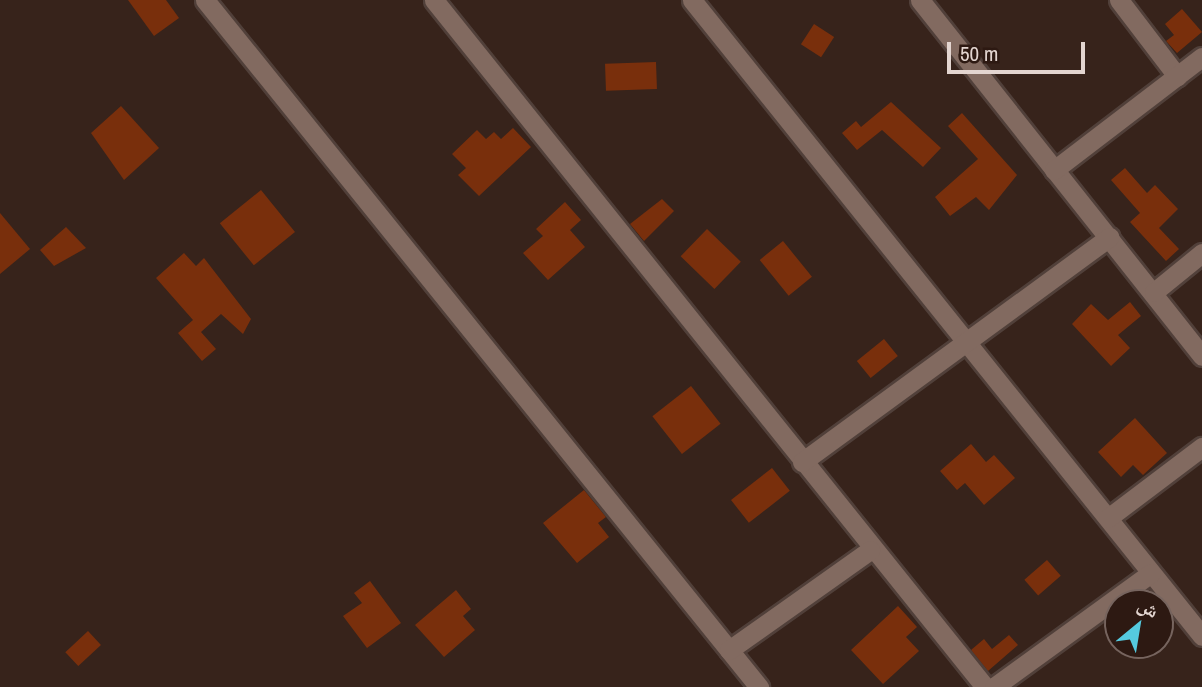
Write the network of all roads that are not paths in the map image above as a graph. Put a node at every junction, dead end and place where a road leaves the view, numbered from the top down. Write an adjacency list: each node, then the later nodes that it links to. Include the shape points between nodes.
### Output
1 (205, 0): 20 (street)
2 (434, 0): 15 (street)
3 (692, 0): 12 (street)
4 (920, 0): 8 (street)
5 (1119, 0): 7 (street)
6 (1202, 57): 7 (street)
7 (1177, 76): 8 (street)
8 (1054, 170): 9 (street)
9 (1109, 237): 11 (street); 12 (street)
10 (1202, 253): 11 (street)
11 (1154, 292): 13 (street)
12 (966, 342): 15 (street); 16 (street)
13 (1202, 356)
14 (1202, 447): 16 (street)
15 (802, 462): 17 (street)
16 (1108, 519): 18 (street)
17 (870, 550): 20 (street); 22 (street)
18 (1151, 573): 19 (street); 23 (street)
19 (1202, 636)
20 (729, 650): 21 (street)
21 (759, 687)
22 (985, 687)
23 (994, 687)

